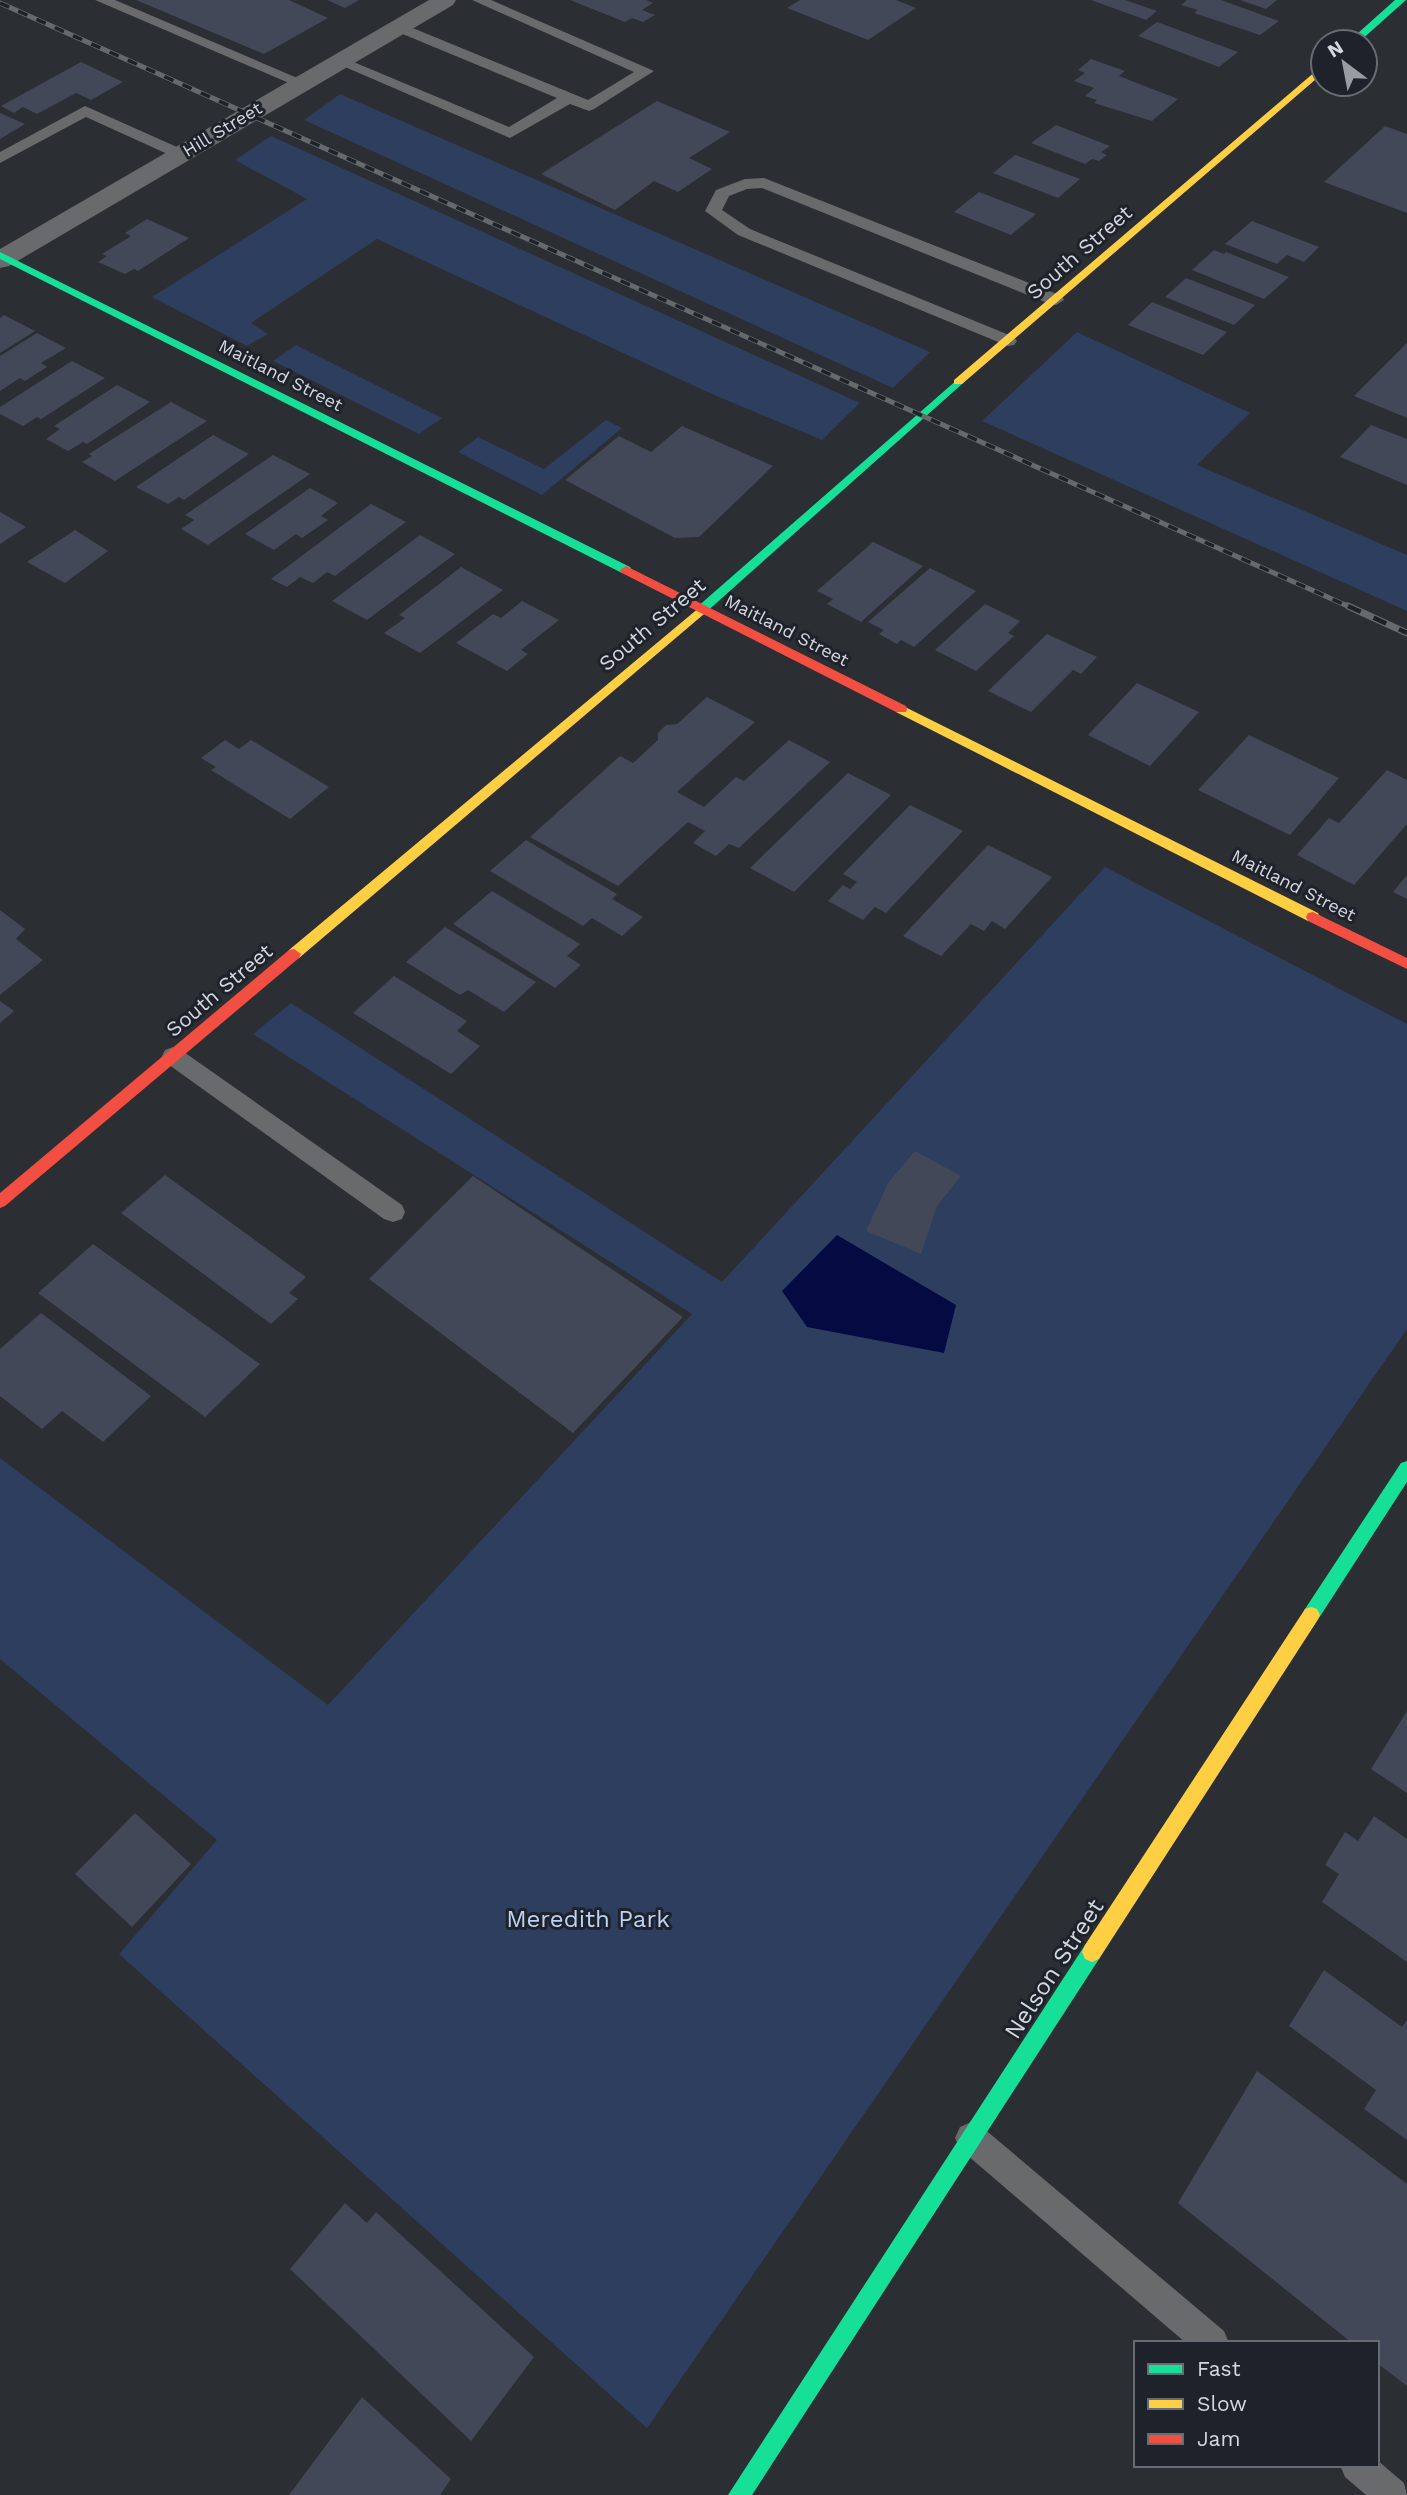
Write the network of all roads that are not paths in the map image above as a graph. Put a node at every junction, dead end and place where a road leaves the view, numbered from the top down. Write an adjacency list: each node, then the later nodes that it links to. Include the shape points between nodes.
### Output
1 (102, 0): 9 (lane)
2 (445, 0): 5 (street, Hill Street)
3 (478, 0): 10 (lane, via 646,71 589,106)
4 (1401, 0): 6 (street)
5 (397, 27): 7 (street, Hill Street); 10 (lane)
6 (1369, 28)
7 (338, 61): 9 (street, Hill Street); 10 (lane, via 510,134)
8 (1309, 80): 14 (street, South Street)
9 (301, 83): 11 (street, Hill Street)
10 (568, 98)
11 (180, 154): 12 (lane, via 85,111); 13 (street, Hill Street)
12 (0, 158)
13 (1, 257): 16 (street, Maitland Street)
14 (1056, 300): 15 (street, South Street); 15 (lane, via 764,183 722,193 713,211 744,232)
15 (1008, 341): 16 (street, South Street)
16 (703, 609): 17 (street, Maitland Street); 18 (street, South Street)
17 (1407, 964)
18 (173, 1056): 19 (street, South Street); 20 (lane)
19 (0, 1202)
20 (393, 1212)
21 (1407, 1468): 22 (street, Nelson Street)
22 (971, 2138): 23 (lane); 25 (street, Nelson Street)
23 (1210, 2341)
24 (1359, 2467): 26 (lane)
25 (739, 2495)
26 (1392, 2495)

